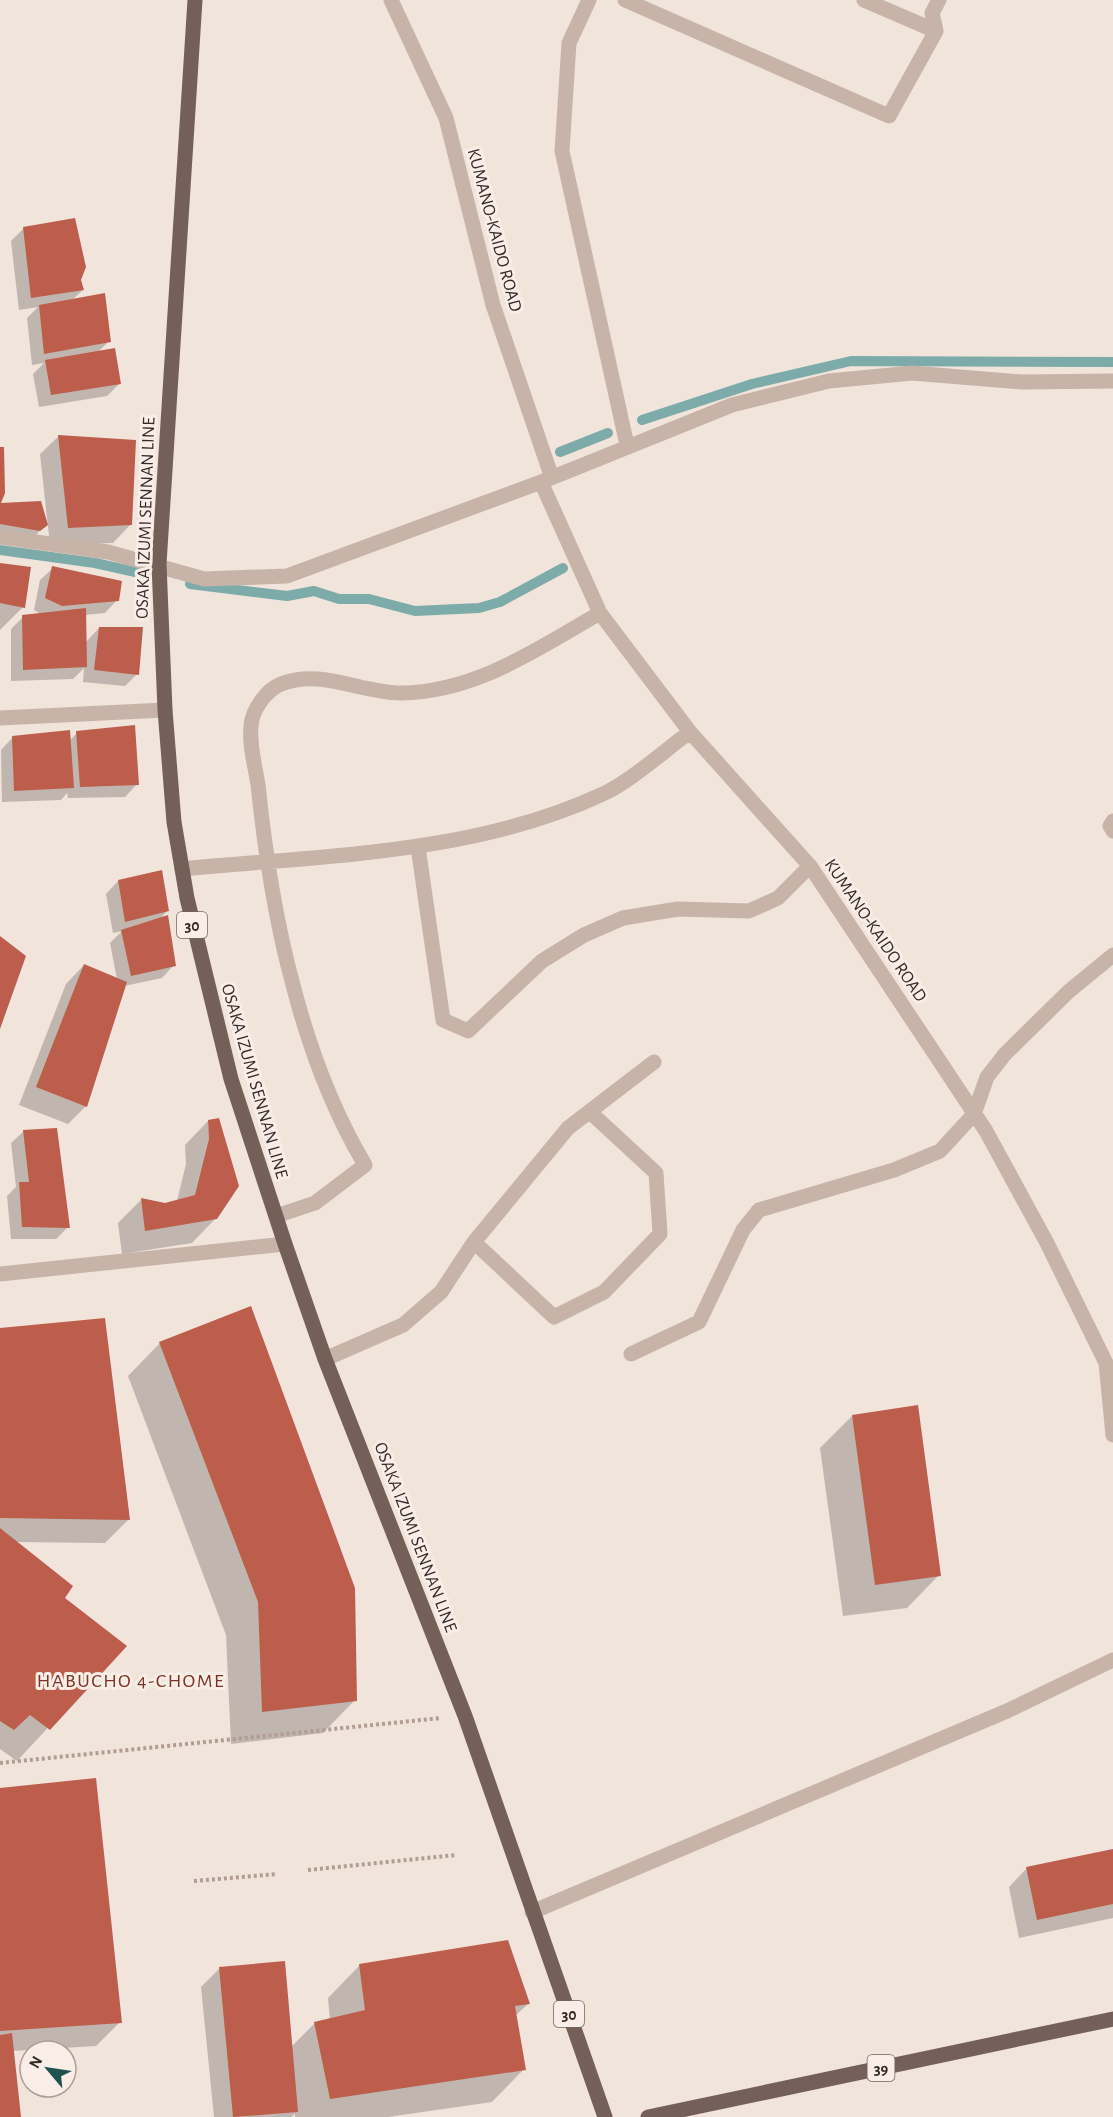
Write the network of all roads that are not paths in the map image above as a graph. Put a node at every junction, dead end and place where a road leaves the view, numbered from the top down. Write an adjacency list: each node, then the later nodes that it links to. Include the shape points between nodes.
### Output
1 (195, 0): 12 (main road, OSAKA IZUMI SENNAN LINE / 30)
2 (391, 0): 10 (street, KUMANO-KAIDO ROAD, via 446,118 493,305)
3 (589, 0): 9 (street, via 569,43 562,151)
4 (625, 0): 7 (street, via 889,116)
5 (864, 0): 7 (street)
6 (939, 0): 7 (street, via 932,13)
7 (936, 31)
8 (1113, 381): 9 (street, via 1022,382 912,372 828,381 732,405)
9 (627, 445): 10 (street)
10 (546, 479): 12 (street, via 286,576 204,579); 13 (street, KUMANO-KAIDO ROAD)
11 (0, 537): 12 (street, via 108,552)
12 (159, 564): 14 (main road, OSAKA IZUMI SENNAN LINE / 30)
13 (600, 613): 16 (street, KUMANO-KAIDO ROAD); 20 (street, via 496,672 448,688 399,693 311,676 279,684 261,700 251,725)
14 (165, 710): 15 (street); 22 (main road, OSAKA IZUMI SENNAN LINE / 30)
15 (0, 718)
16 (690, 732): 19 (street, via 607,792 529,822); 21 (street, KUMANO-KAIDO ROAD)
17 (1113, 821): 18 (street)
18 (1113, 831)
19 (417, 848): 20 (street); 21 (street, via 443,1020 468,1031 542,961 584,935 623,918 678,909 749,911 778,898)
20 (266, 861): 22 (street); 27 (street, via 293,986 324,1079 365,1165 315,1203)
21 (810, 866): 26 (street, KUMANO-KAIDO ROAD)
22 (182, 869): 27 (main road, OSAKA IZUMI SENNAN LINE / 30, via 214,1014)
23 (1113, 955): 26 (street, via 1068,992 1005,1054 987,1077)
24 (654, 1062): 25 (street)
25 (590, 1112): 28 (street, via 568,1128); 28 (street, via 656,1173 660,1234 604,1292 554,1317)
26 (974, 1114): 31 (street, via 940,1151 894,1170 759,1210 743,1230 699,1322); 33 (street, KUMANO-KAIDO ROAD, via 1047,1243 1106,1364)
27 (276, 1216): 29 (main road, OSAKA IZUMI SENNAN LINE / 30)
28 (474, 1242): 32 (street, via 441,1292 403,1325)
29 (285, 1244): 30 (street); 32 (main road, OSAKA IZUMI SENNAN LINE / 30)
30 (0, 1274)
31 (631, 1354)
32 (325, 1359): 35 (main road, OSAKA IZUMI SENNAN LINE / 30, via 465,1716)
33 (1113, 1435)
34 (1113, 1660): 35 (street, via 1007,1711)
35 (532, 1912): 37 (main road, OSAKA IZUMI SENNAN LINE / 30)
36 (1113, 2019): 38 (main road, 39)
37 (606, 2117)
38 (648, 2117)

